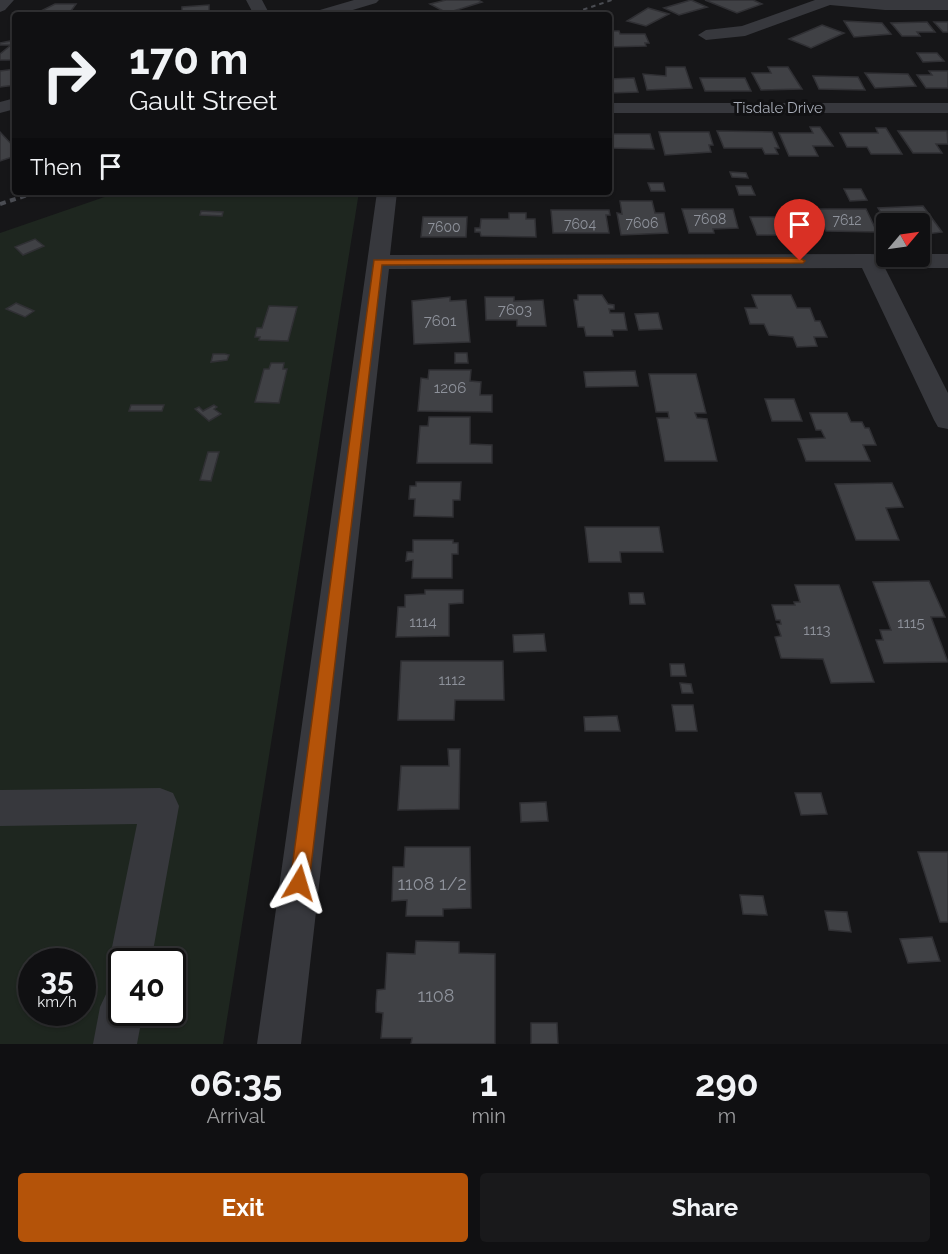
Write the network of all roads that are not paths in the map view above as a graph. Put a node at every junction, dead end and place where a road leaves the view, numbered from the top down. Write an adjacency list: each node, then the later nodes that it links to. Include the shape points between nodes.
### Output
1 (6, 0): 5 (street)
2 (370, 0): 6 (street)
3 (829, 0): 4 (street); 7 (street, via 745,31)
4 (948, 5)
5 (0, 7)
6 (330, 12)
7 (706, 35)
8 (612, 108): 9 (street, Tisdale Drive)
9 (948, 108)
10 (387, 195): 13 (street)
11 (870, 261): 12 (street); 13 (street); 14 (street)
12 (948, 261)
13 (378, 262): 19 (street)
14 (948, 420)
15 (0, 808): 16 (street, via 160,806)
16 (133, 948)
17 (118, 1026): 18 (street)
18 (115, 1044)
19 (279, 1044)

